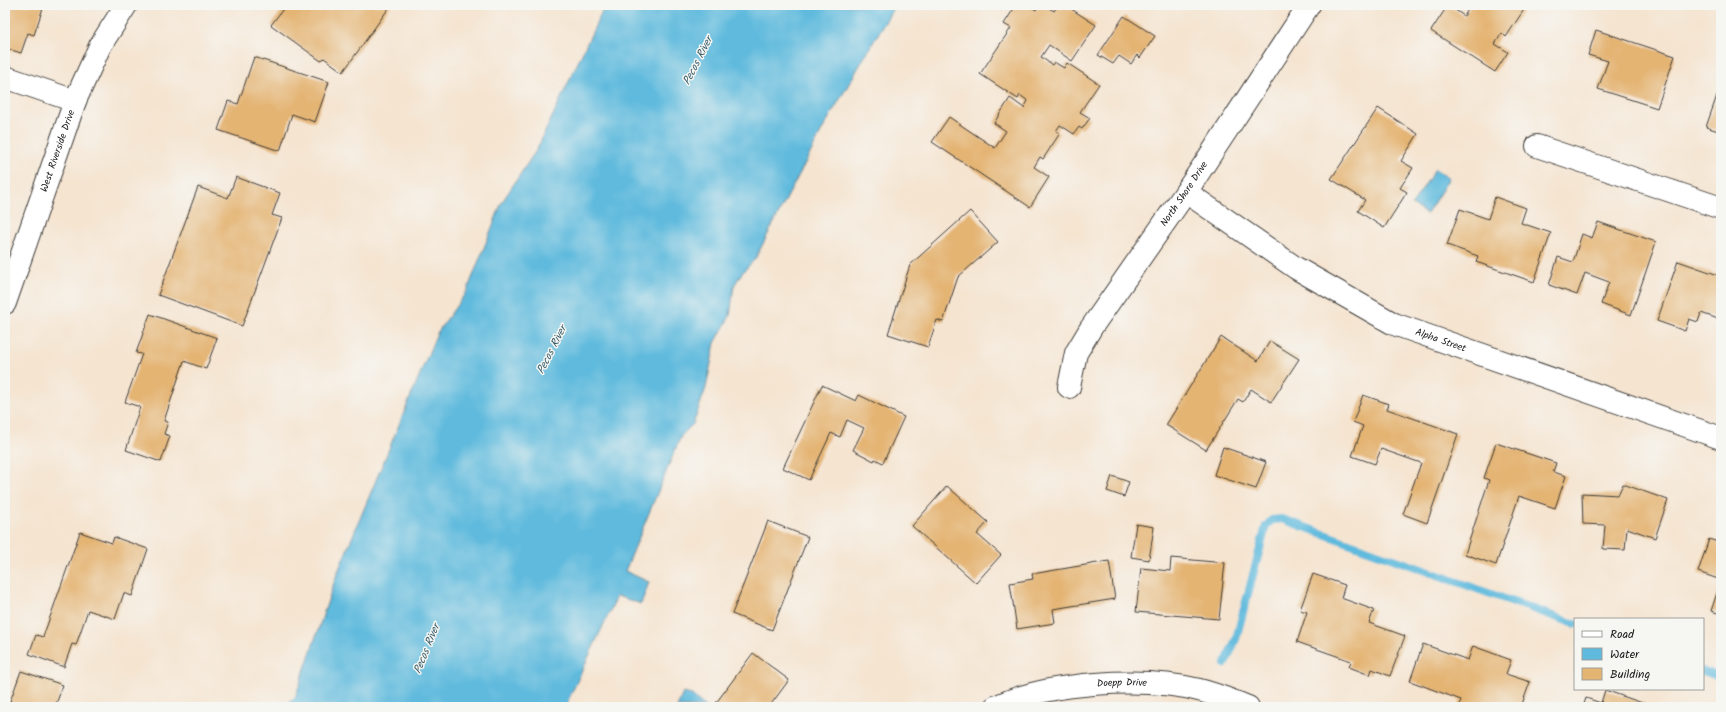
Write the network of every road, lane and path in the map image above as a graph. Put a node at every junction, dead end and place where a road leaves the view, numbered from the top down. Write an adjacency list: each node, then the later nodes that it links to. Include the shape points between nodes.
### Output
1 (126, 5): 4 (street, West Riverside Drive, via 100,46)
2 (1309, 5): 6 (street, North Shore Drive, via 1234,115)
3 (5, 77): 4 (street)
4 (75, 100): 8 (street, West Riverside Drive)
5 (1537, 146): 7 (street)
6 (1186, 192): 9 (street, North Shore Drive, via 1076,353); 10 (street, Alpha Street, via 1296,268 1394,324)
7 (1721, 208)
8 (5, 302)
9 (1069, 387)
10 (1721, 438)
11 (995, 707): 12 (street, Doepp Drive, via 1038,693 1079,686 1131,682 1176,685 1200,690)
12 (1248, 707)

